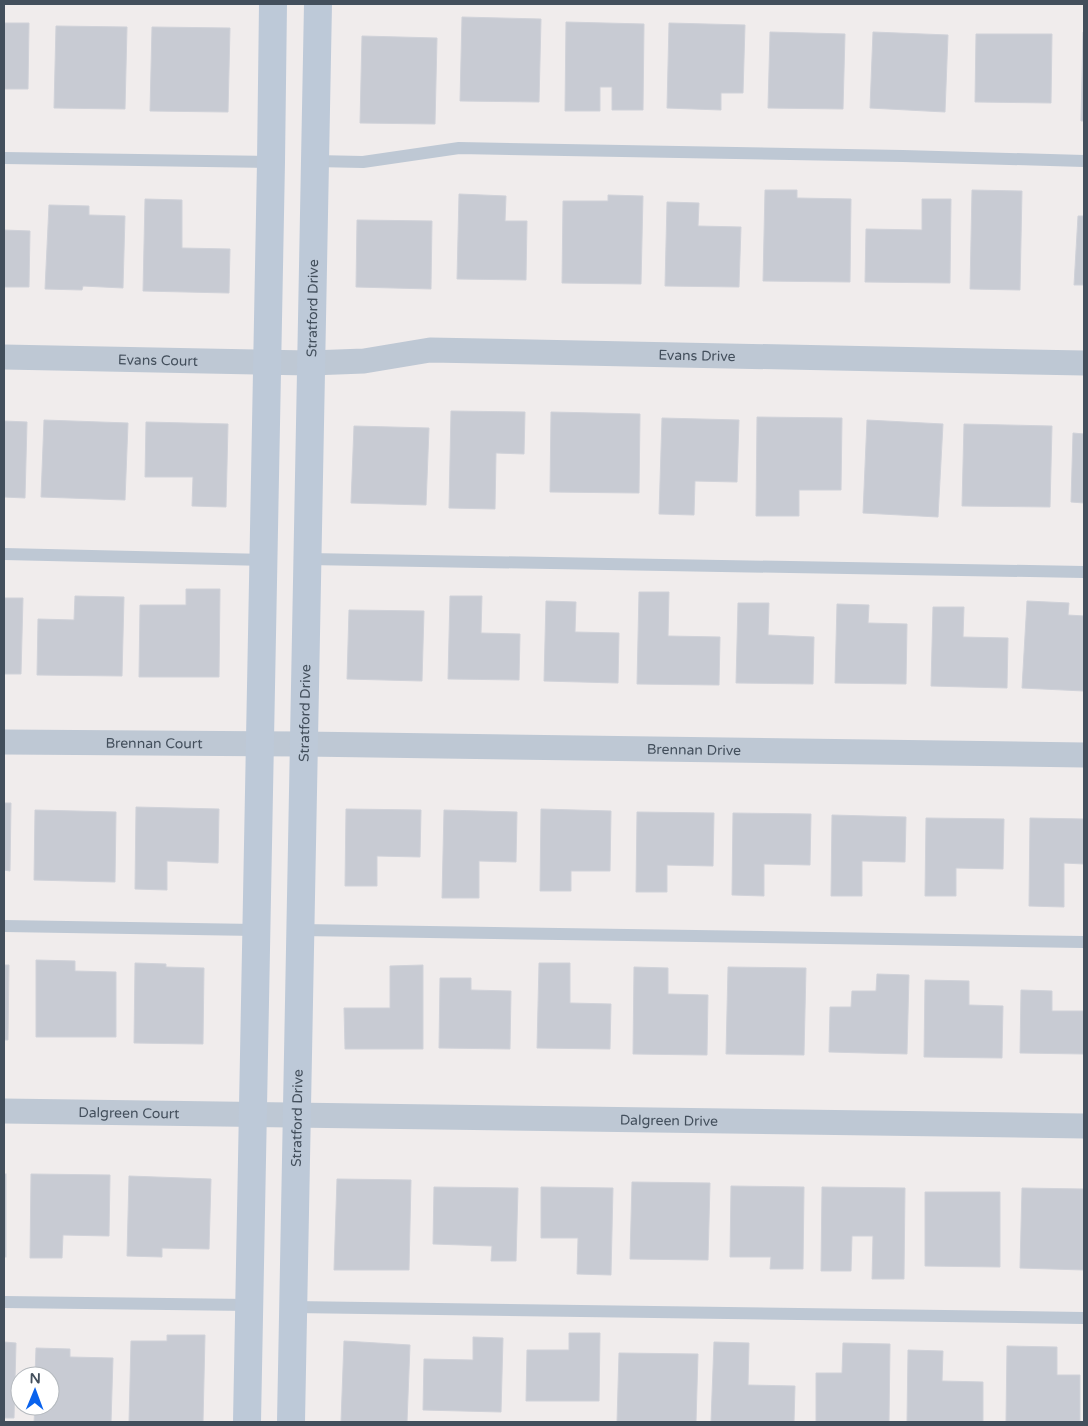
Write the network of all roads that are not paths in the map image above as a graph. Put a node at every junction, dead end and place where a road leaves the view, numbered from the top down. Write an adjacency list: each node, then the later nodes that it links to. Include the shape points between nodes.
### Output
1 (273, 4): 6 (street)
2 (318, 4): 4 (street, Stratford Drive)
3 (4, 158): 6 (lane)
4 (315, 161): 5 (lane, via 364,162 459,148); 9 (street, Stratford Drive)
5 (1084, 161)
6 (271, 162): 8 (street)
7 (4, 357): 8 (street, Evans Court)
8 (267, 362): 9 (street, Evans Court); 13 (street)
9 (311, 363): 10 (street, Evans Drive, via 364,361 430,350); 12 (street, Stratford Drive)
10 (1084, 363)
11 (4, 554): 13 (lane)
12 (308, 559): 14 (lane); 16 (street, Stratford Drive)
13 (264, 560): 17 (street)
14 (1084, 572)
15 (4, 742): 17 (street, Brennan Court)
16 (304, 744): 17 (street, Brennan Court); 18 (street, Brennan Drive); 21 (street, Stratford Drive)
17 (260, 745): 20 (street)
18 (1084, 755)
19 (4, 926): 20 (lane)
20 (257, 930): 24 (street)
21 (301, 930): 22 (lane); 25 (street, Stratford Drive)
22 (1084, 942)
23 (4, 1112): 24 (street, Dalgreen Court)
24 (253, 1116): 25 (street, Dalgreen Drive); 28 (street)
25 (298, 1116): 26 (street, Dalgreen Drive); 29 (street, Stratford Drive)
26 (1084, 1126)
27 (4, 1302): 28 (lane)
28 (250, 1306): 31 (street)
29 (294, 1307): 30 (lane); 32 (street, Stratford Drive)
30 (1084, 1318)
31 (247, 1422)
32 (291, 1422)

